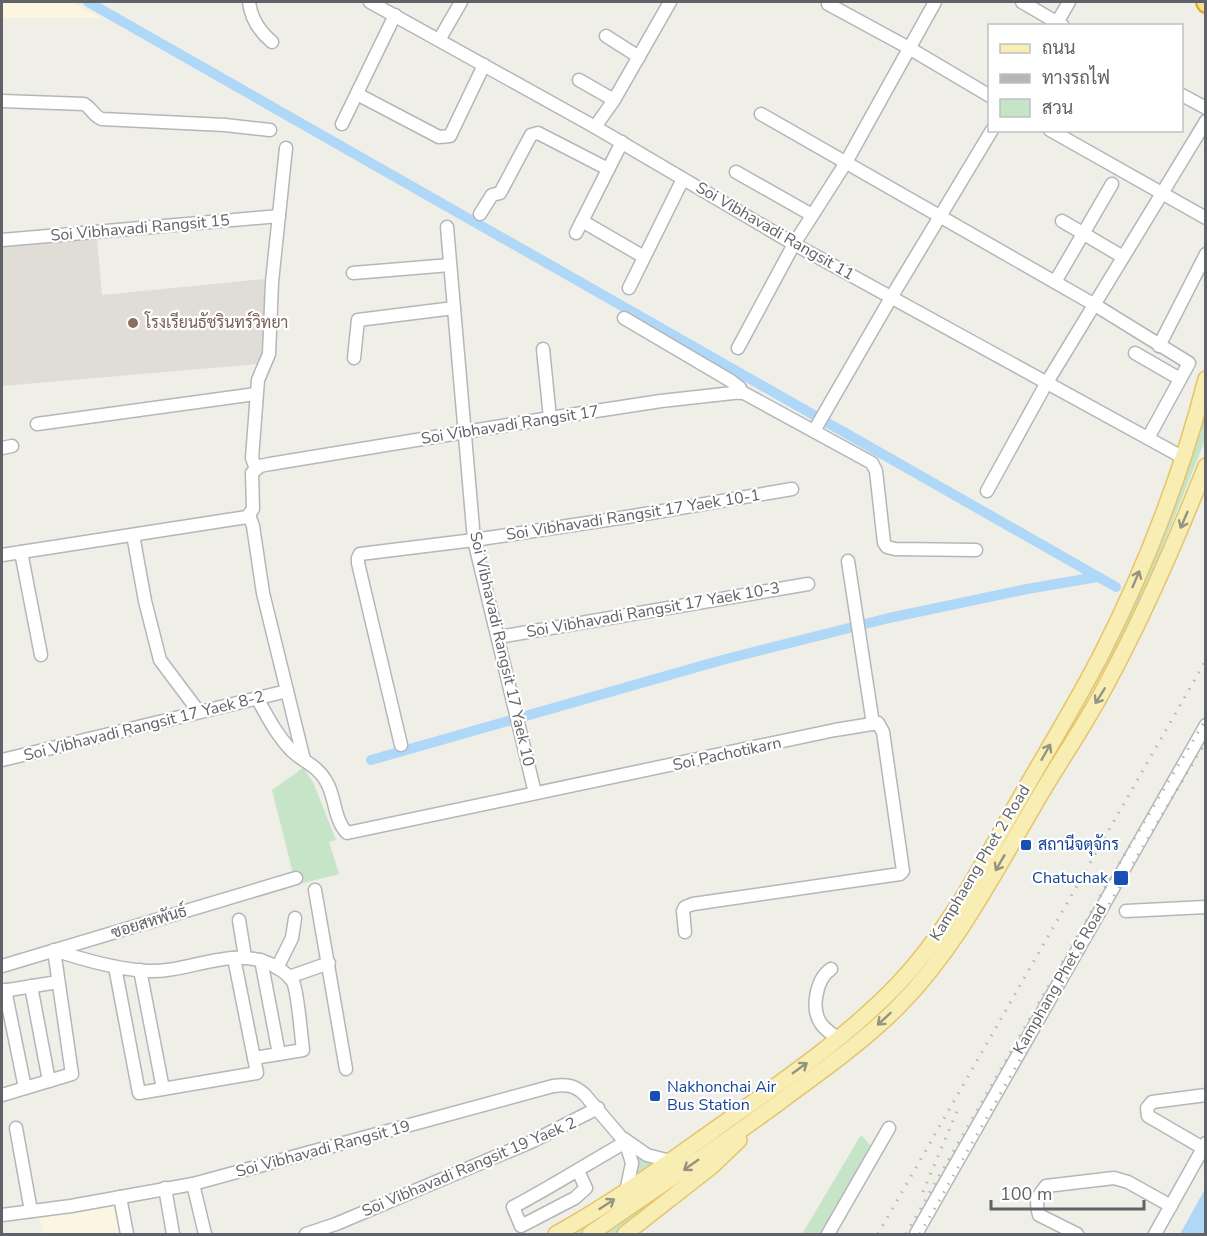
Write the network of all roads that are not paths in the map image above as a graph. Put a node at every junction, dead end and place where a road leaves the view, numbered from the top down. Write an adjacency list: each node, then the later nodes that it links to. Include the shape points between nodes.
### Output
1 (249, 2): 13 (street, via 256,24)
2 (370, 2): 9 (street, Soi Vibhavadi Rangsit 11)
3 (461, 2): 12 (street)
4 (670, 2): 15 (street)
5 (935, 2): 14 (street)
6 (1022, 2): 10 (street)
7 (1069, 2): 10 (street)
8 (828, 4): 14 (street)
9 (395, 15): 12 (street, Soi Vibhavadi Rangsit 11); 18 (street)
10 (1059, 24)
11 (606, 36): 15 (street)
12 (439, 40): 16 (street, Soi Vibhavadi Rangsit 11)
13 (272, 42)
14 (909, 48): 19 (street); 33 (street)
15 (639, 57): 21 (street)
16 (484, 65): 18 (street, via 450,136 439,137); 27 (street, Soi Vibhavadi Rangsit 11)
17 (579, 80): 21 (street)
18 (357, 94): 26 (street)
19 (988, 95)
20 (1183, 95): 23 (street)
21 (614, 100): 27 (street)
22 (2, 101): 28 (street, via 84,104 102,119)
23 (1206, 108)
24 (761, 114): 33 (street)
25 (1206, 122): 38 (street)
26 (342, 123)
27 (595, 127): 31 (street, Soi Vibhavadi Rangsit 11)
28 (270, 130)
29 (991, 132): 42 (street)
30 (1053, 132): 38 (street)
31 (622, 142): 34 (street); 36 (street, Soi Vibhavadi Rangsit 11)
32 (286, 148): 41 (street)
33 (845, 164): 40 (street); 42 (street)
34 (608, 169): 39 (street, via 535,133 500,193 492,195); 44 (street)
35 (736, 172): 40 (street)
36 (683, 179): 50 (street, Soi Vibhavadi Rangsit 11); 52 (street)
37 (1112, 184): 48 (street)
38 (1161, 194): 43 (street); 53 (street)
39 (480, 214)
40 (812, 215): 50 (street)
41 (279, 216): 49 (street, Soi Vibhavadi Rangsit 15); 71 (street, via 269,354)
42 (940, 216): 56 (street); 58 (street)
43 (1206, 218)
44 (582, 221): 47 (street); 52 (street)
45 (1062, 221): 48 (street)
46 (447, 227): 54 (street, Soi Vibhavadi Rangsit 17 Yaek 10)
47 (576, 233)
48 (1084, 234): 53 (street); 56 (street)
49 (2, 240)
50 (794, 243): 58 (street, Soi Vibhavadi Rangsit 11); 63 (street)
51 (1206, 254): 62 (street)
52 (644, 257): 57 (street)
53 (1123, 257): 59 (street)
54 (450, 265): 55 (street); 60 (street, Soi Vibhavadi Rangsit 17 Yaek 10)
55 (353, 273)
56 (1055, 282): 59 (street)
57 (629, 288)
58 (892, 296): 69 (street, Soi Vibhavadi Rangsit 11); 74 (street)
59 (1095, 306): 62 (street); 69 (street)
60 (454, 308): 66 (street, via 358,320); 75 (street, Soi Vibhavadi Rangsit 17 Yaek 10)
61 (624, 318): 70 (street, via 731,381)
62 (1160, 346): 67 (street, via 1189,363)
63 (738, 348)
64 (543, 349): 72 (street)
65 (1134, 353): 67 (street)
66 (354, 358)
67 (1180, 379): 76 (street)
68 (1206, 379): 77 (main road, Kamphaeng Phet 2 Road)
69 (1046, 384): 76 (street, Soi Vibhavadi Rangsit 11); 81 (street)
70 (740, 393): 72 (street, Soi Vibhavadi Rangsit 17); 74 (street)
71 (256, 394): 73 (street); 79 (street, via 252,458)
72 (550, 418): 75 (street, Soi Vibhavadi Rangsit 17)
73 (36, 424)
74 (814, 431): 85 (street, via 872,463 887,547)
75 (465, 432): 79 (street, Soi Vibhavadi Rangsit 17, via 270,464); 84 (street, Soi Vibhavadi Rangsit 17 Yaek 10)
76 (1148, 438): 77 (street, Soi Vibhavadi Rangsit 11)
77 (1182, 457): 121 (main road, Kamphaeng Phet 2 Road, one-way to 77, via 896,985 960,903 1105,647 1153,538)
78 (1206, 466): 131 (main road, Kamphaeng Phet 2 Road, one-way to 131, via 1144,612 1104,690 957,933 923,979 871,1032)
79 (256, 470): 82 (street, via 252,473 253,509)
80 (792, 489): 84 (street, Soi Vibhavadi Rangsit 17 Yaek 10-1)
81 (987, 491)
82 (249, 515): 83 (street); 92 (street)
83 (133, 535): 86 (street); 94 (street, via 160,660)
84 (474, 540): 90 (street, Soi Vibhavadi Rangsit 17 Yaek 10); 97 (street, Soi Vibhavadi Rangsit 17 Yaek 10-1, via 364,552 357,558)
85 (976, 550)
86 (21, 552): 87 (street); 91 (street)
87 (2, 555)
88 (848, 561): 95 (street)
89 (808, 584): 90 (street, Soi Vibhavadi Rangsit 17 Yaek 10-3)
90 (499, 637): 100 (street, Soi Vibhavadi Rangsit 17 Yaek 10)
91 (41, 655)
92 (287, 691): 93 (street, Soi Vibhavadi Rangsit 17 Yaek 8-2); 99 (street)
93 (257, 698): 94 (street, Soi Vibhavadi Rangsit 17 Yaek 8-2); 99 (street, Soi Pachotikarn, via 279,736)
94 (199, 712): 98 (street, Soi Vibhavadi Rangsit 17 Yaek 8-2)
95 (873, 724): 100 (street, Soi Pachotikarn); 107 (street, via 878,723 884,732 903,871 693,904 682,911)
96 (1206, 724): 153 (street, Kamphang Phet 6 Road)
97 (401, 745)
98 (2, 760)
99 (304, 760): 100 (street, Soi Pachotikarn, via 327,781 336,813 347,833)
100 (535, 793)
101 (296, 878): 108 (street, ซอยสหพันธ์)
102 (315, 890): 111 (street)
103 (1206, 907): 104 (street)
104 (1126, 910)
105 (295, 918): 114 (street, via 292,938)
106 (239, 920): 109 (street)
107 (685, 932)
108 (54, 950): 112 (street, ซอยสหพันธ์); 113 (street); 118 (street)
109 (239, 958): 110 (street); 116 (street); 123 (street)
110 (261, 960): 114 (street); 122 (street)
111 (329, 963): 117 (street); 124 (street)
112 (2, 966)
113 (115, 967): 116 (street); 127 (street, via 139,1094)
114 (278, 968): 117 (street)
115 (831, 969): 121 (street, via 818,986 816,1003 821,1024)
116 (140, 970): 127 (street)
117 (289, 977): 122 (street, via 294,983 303,1050)
118 (58, 981): 119 (street); 125 (street, via 72,1074)
119 (31, 986): 120 (street); 125 (street)
120 (3, 990): 126 (street)
121 (837, 1038): 136 (main road, Kamphaeng Phet 2 Road, one-way to 121)
122 (279, 1054): 123 (street)
123 (254, 1058): 127 (street, via 257,1073)
124 (346, 1070)
125 (49, 1081): 126 (street)
126 (25, 1088): 128 (street)
127 (163, 1089)
128 (2, 1095)
129 (1206, 1095): 135 (street, via 1152,1102 1147,1108 1148,1116)
130 (598, 1108): 134 (street, Soi Vibhavadi Rangsit 19); 138 (street, Soi Vibhavadi Rangsit 19, via 579,1089 566,1084 553,1086); 148 (street, Soi Vibhavadi Rangsit 19 Yaek 2, via 533,1141)
131 (756, 1120): 150 (main road, Kamphaeng Phet 2 Road, one-way to 150); 151 (main road, via 712,1166)
132 (16, 1128): 143 (street)
133 (889, 1128): 152 (street)
134 (622, 1140): 136 (street, Soi Vibhavadi Rangsit 19, via 647,1155); 137 (street); 140 (street, Soi Vibhavadi Rangsit 19, via 632,1163)
135 (1204, 1145): 142 (street)
136 (670, 1161): 140 (main road, Kamphaeng Phet 2 Road)
137 (578, 1171): 137 (street, via 513,1207 521,1226 575,1198 586,1188)
138 (193, 1184): 139 (street, Soi Vibhavadi Rangsit 19); 147 (street)
139 (165, 1188): 141 (street, Soi Vibhavadi Rangsit 19); 146 (street)
140 (626, 1192): 149 (main road, Kamphaeng Phet 2 Road, one-way to 140)
141 (120, 1197): 143 (street, Soi Vibhavadi Rangsit 19); 145 (street)
142 (1171, 1206): 154 (street, via 1114,1178 1046,1186 1037,1196 1039,1215); 155 (street)
143 (31, 1211): 144 (street, Soi Vibhavadi Rangsit 19)
144 (2, 1215)
145 (127, 1234)
146 (173, 1234)
147 (205, 1234)
148 (306, 1234)
149 (556, 1234)
150 (590, 1234)
151 (625, 1234)
152 (828, 1234)
153 (916, 1234)
154 (1077, 1234)
155 (1155, 1234)

